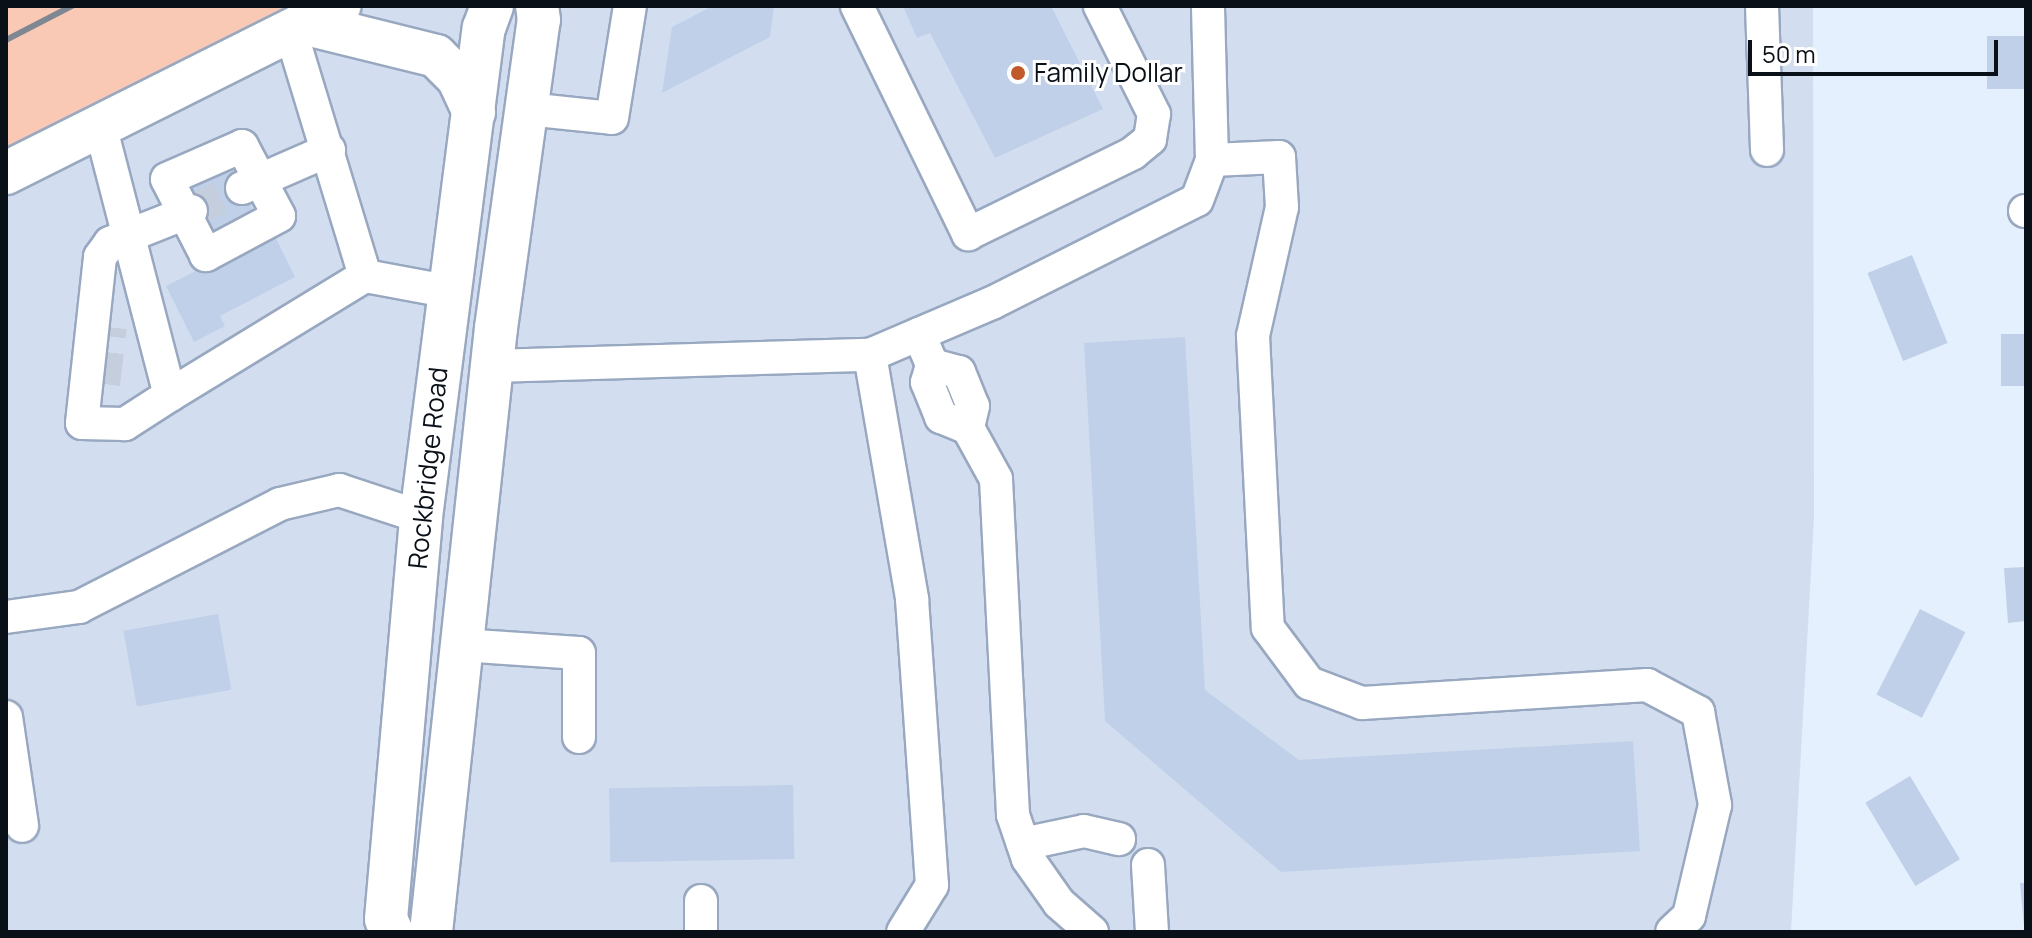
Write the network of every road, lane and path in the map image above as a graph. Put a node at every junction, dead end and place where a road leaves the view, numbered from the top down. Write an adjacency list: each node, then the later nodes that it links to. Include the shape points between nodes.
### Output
1 (492, 6): 10 (main road, Rockbridge Road)
2 (537, 6): 9 (main road, Rockbridge Road)
3 (630, 6): 9 (lane, via 612,118)
4 (857, 6): 5 (lane, via 968,234 1133,153 1150,139 1154,114)
5 (1100, 6)
6 (1208, 6): 14 (lane)
7 (1762, 6): 13 (lane)
8 (311, 20): 10 (main road, via 436,56 458,78); 11 (main road); 12 (lane)
9 (527, 109): 24 (main road, Rockbridge Road)
10 (474, 113): 20 (main road, Rockbridge Road)
11 (100, 125): 15 (main road); 18 (lane)
12 (329, 150): 16 (lane); 19 (lane)
13 (1767, 150)
14 (1212, 160): 22 (lane, via 1197,200); 42 (lane, via 1279,157 1282,207 1253,336 1268,628 1309,683 1362,703 1647,685 1698,712 1715,805 1689,916)
15 (6, 173)
16 (250, 184): 17 (lane, via 242,146 167,179); 17 (lane, via 279,216 206,255)
17 (187, 212): 18 (lane)
18 (119, 239): 21 (lane); 26 (lane); 27 (lane, via 96,278 82,423)
19 (365, 276): 20 (lane); 26 (lane)
20 (451, 292): 28 (main road, Rockbridge Road)
21 (111, 327)
22 (919, 334): 23 (lane); 35 (lane, via 932,365 927,382 941,417 968,428 996,479 1013,815)
23 (870, 355): 24 (lane); 39 (lane, via 912,599 932,885)
24 (492, 366): 30 (main road, Rockbridge Road)
25 (104, 384): 27 (lane)
26 (170, 395): 27 (lane, via 125,424)
27 (100, 425)
28 (421, 517): 29 (lane, via 339,490 280,504 79,607); 37 (main road, Rockbridge Road, via 386,919)
29 (6, 617)
30 (461, 645): 32 (lane, via 579,653); 38 (main road, Rockbridge Road)
31 (6, 717): 33 (lane)
32 (579, 737)
33 (22, 826)
34 (1119, 839): 35 (lane, via 1084,831)
35 (1023, 844): 40 (lane, via 1059,903)
36 (1148, 865): 41 (lane)
37 (392, 932)
38 (431, 932)
39 (903, 932)
40 (1092, 932)
41 (1152, 932)
42 (1672, 932)

